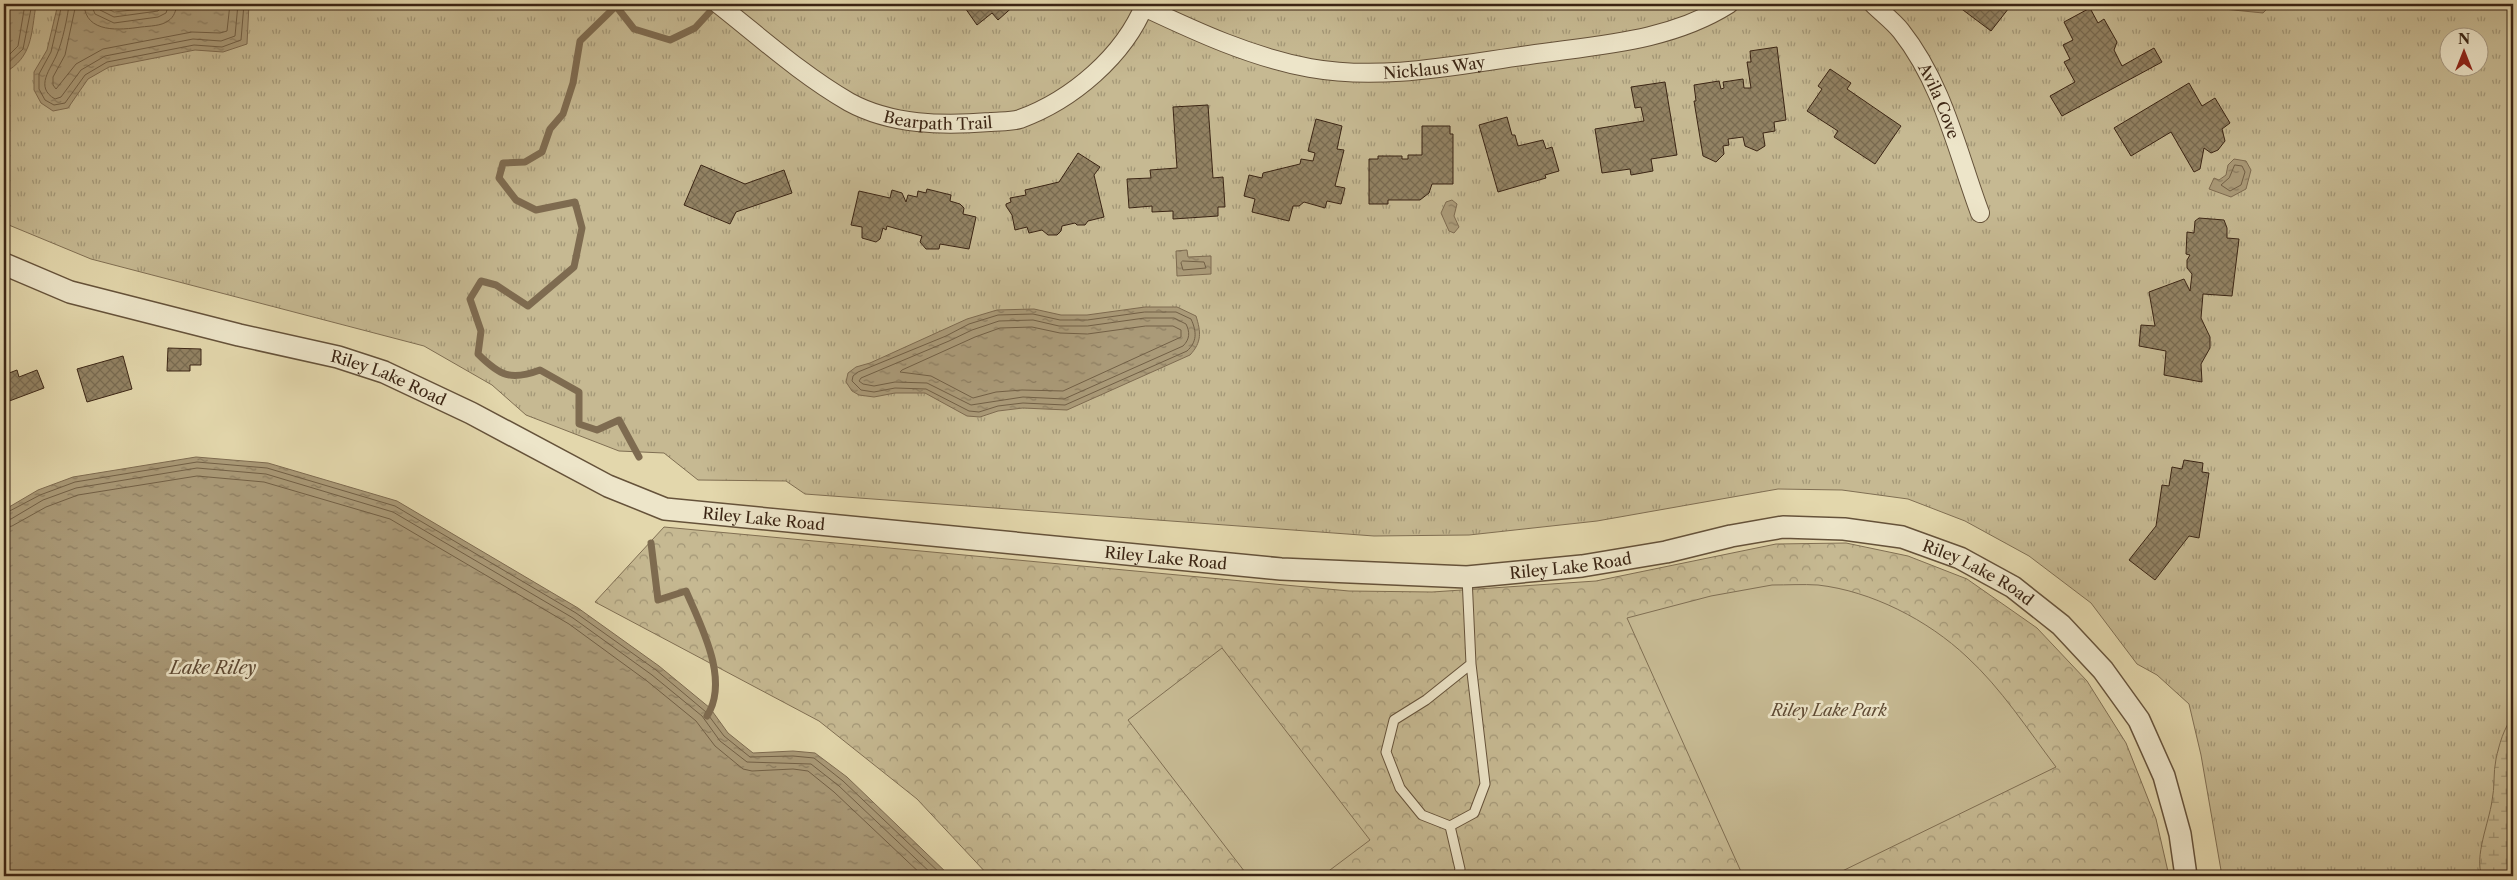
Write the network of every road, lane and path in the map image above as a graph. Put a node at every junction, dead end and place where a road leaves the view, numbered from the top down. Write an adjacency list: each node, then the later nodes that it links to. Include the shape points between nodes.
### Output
1 (718, 4): 4 (street, Bearpath Trail, via 814,79 850,102 887,117 930,124 1018,120 1058,100 1094,75 1124,42)
2 (1729, 4): 4 (street, Nicklaus Way, via 1674,30 1628,42 1420,71 1364,74 1310,68 1259,55 1207,36)
3 (1873, 4): 5 (street, Avila Cove, via 1900,30 1928,72 1948,118)
4 (1144, 5)
5 (1980, 213)
6 (4, 264): 7 (street, Riley Lake Road, via 70,292 338,357 384,372 471,413 608,486 665,509 1280,569)
7 (1467, 577): 8 (lane); 11 (street, Riley Lake Road, via 1582,566 1783,527 1844,529 1902,537 1960,558 2013,587 2061,625 2103,670 2139,720 2164,776 2180,834)
8 (1471, 664): 9 (lane, via 1485,784 1474,814); 9 (lane, via 1426,700 1394,720 1386,752 1400,788 1422,815)
9 (1450, 826): 10 (lane, via 1460,869)
10 (1458, 876)
11 (2186, 876)

